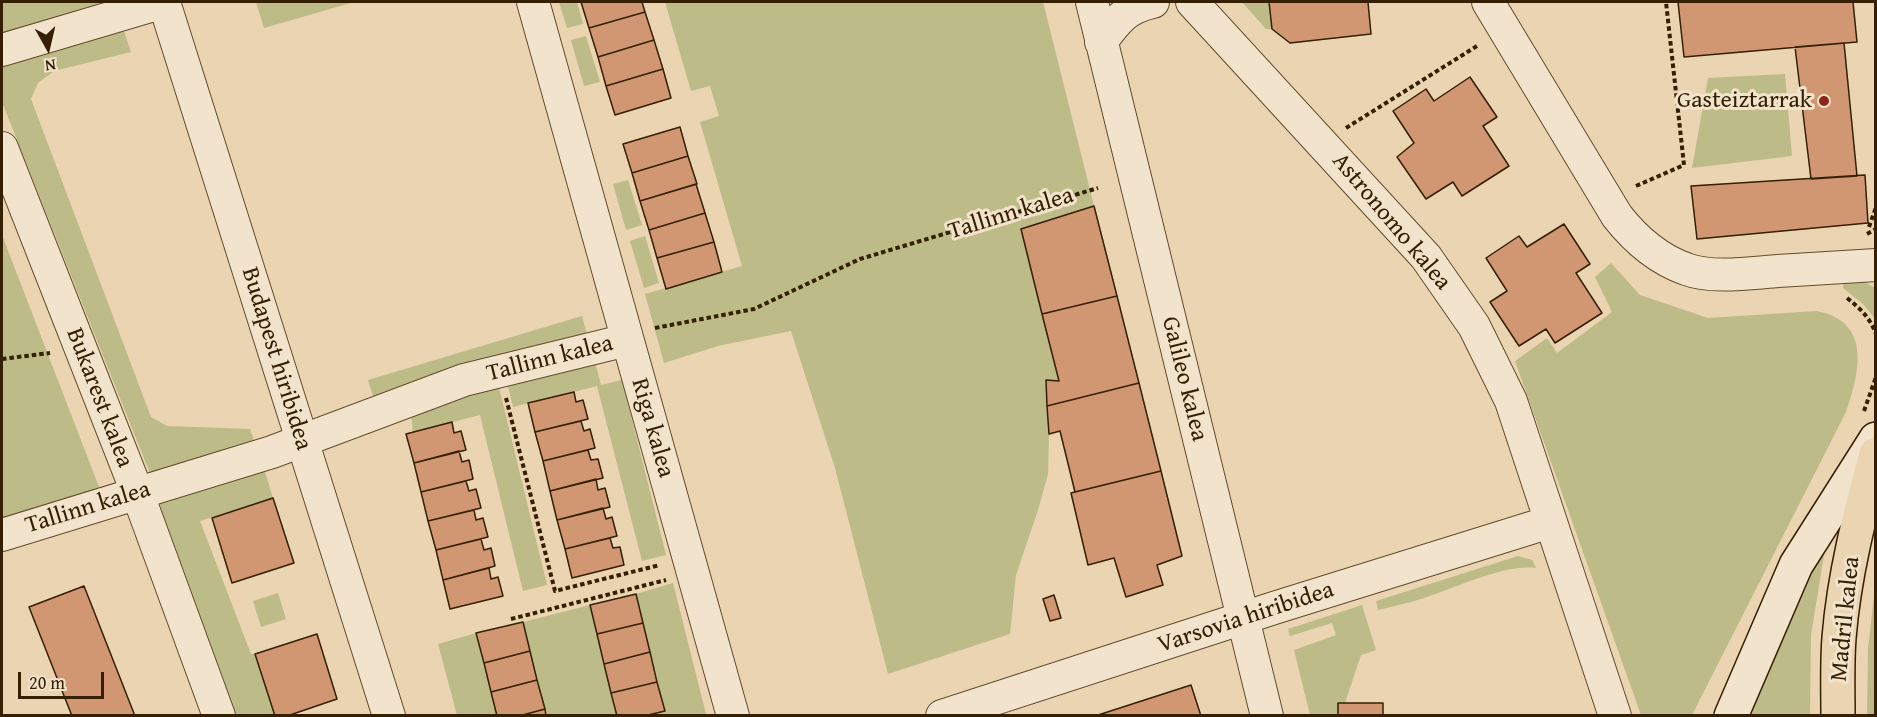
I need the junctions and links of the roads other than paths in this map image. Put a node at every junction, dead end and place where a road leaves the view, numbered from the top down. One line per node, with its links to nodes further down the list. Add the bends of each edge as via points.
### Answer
1 (164, 2): 8 (street); 13 (street, Budapest hiribidea)
2 (533, 2): 11 (street, Riga kalea)
3 (1092, 2): 7 (street, Galileo kalea)
4 (1153, 2): 7 (street, via 1136,6)
5 (1192, 2): 16 (street, Astronomo kalea, via 1426,256 1474,326 1511,401)
6 (1488, 2): 10 (street, via 1617,216 1649,249 1688,270 1716,274)
7 (1101, 42): 18 (street, Galileo kalea)
8 (2, 50)
9 (2, 148): 15 (street, Bukarest kalea)
10 (1875, 265)
11 (627, 340): 13 (street, Tallinn kalea, via 464,380); 21 (street, Riga kalea)
12 (1875, 439): 25 (main road, via 1796,565)
13 (302, 441): 15 (street, Tallinn kalea); 20 (street, Budapest hiribidea)
14 (1875, 454): 26 (main road, Madril kalea, via 1845,592 1839,638)
15 (137, 492): 17 (street, Tallinn kalea); 19 (street, Bukarest kalea)
16 (1550, 522): 18 (street, Varsovia hiribidea); 24 (street, Astronomo kalea)
17 (2, 535)
18 (1243, 619): 22 (street, Varsovia hiribidea); 23 (street, Galileo kalea)
19 (219, 716)
20 (389, 716)
21 (733, 716)
22 (942, 716)
23 (1267, 716)
24 (1615, 716)
25 (1731, 716)
26 (1838, 716)

